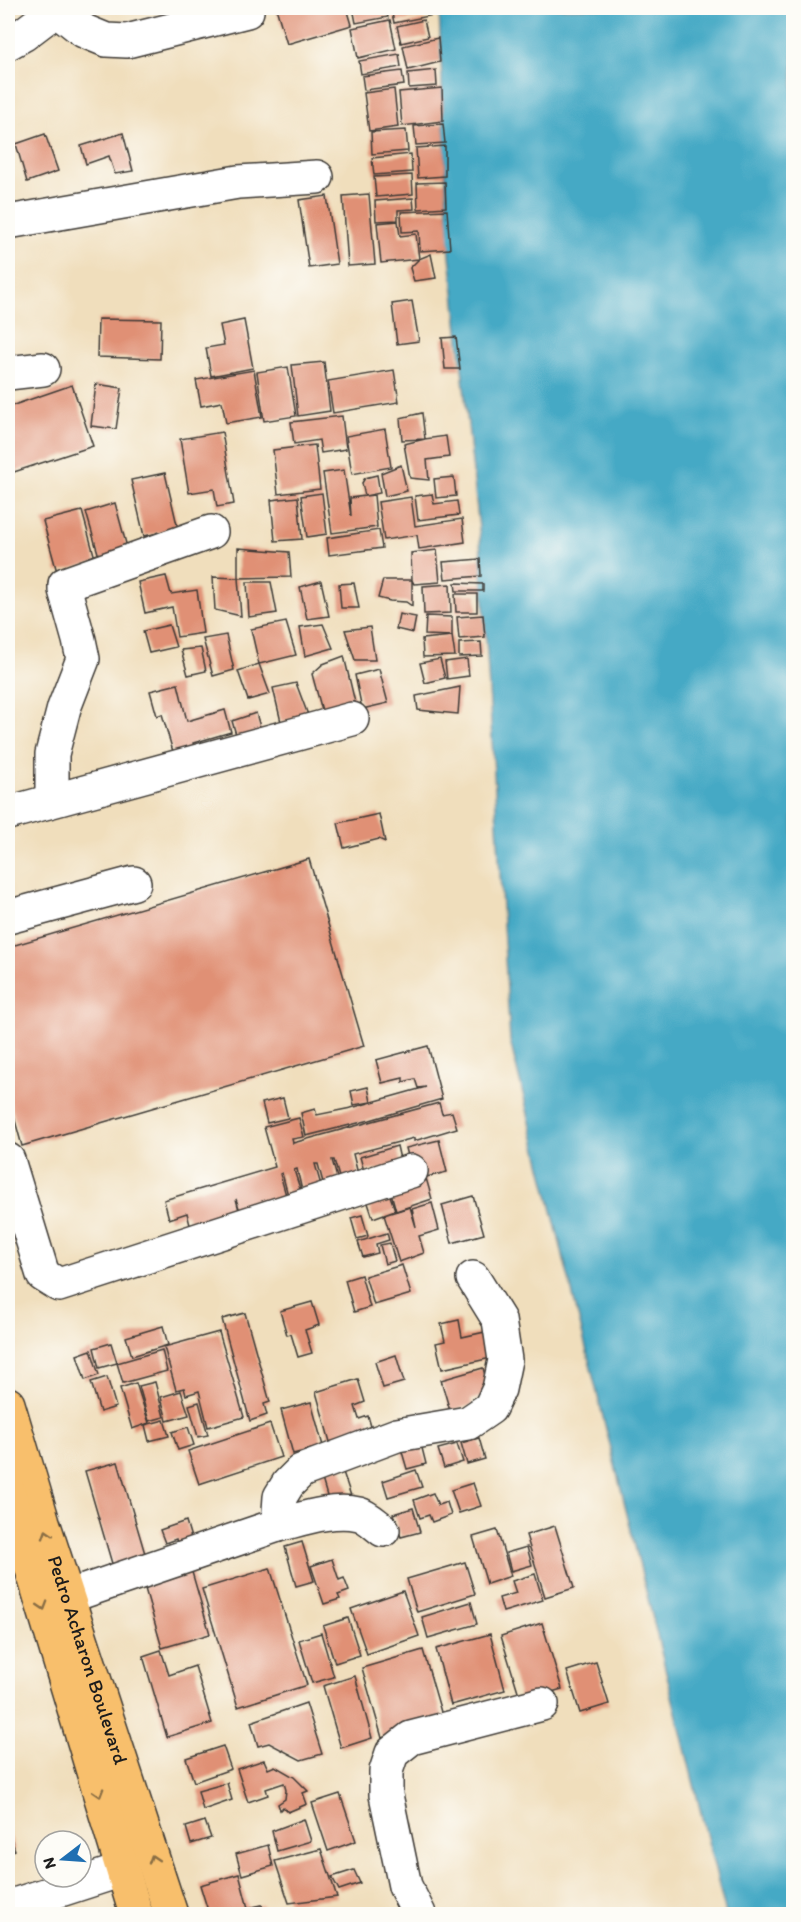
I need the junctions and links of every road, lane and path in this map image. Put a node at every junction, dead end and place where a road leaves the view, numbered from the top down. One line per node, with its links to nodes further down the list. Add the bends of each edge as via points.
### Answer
1 (56, 8): 2 (street, via 84,31 106,40 127,41); 3 (street)
2 (247, 10)
3 (8, 43)
4 (316, 177): 5 (street, via 238,182)
5 (8, 222)
6 (43, 369): 7 (street)
7 (8, 374)
8 (211, 532): 10 (street, via 65,584 83,659 52,754)
9 (352, 719): 10 (street)
10 (52, 800): 11 (street)
11 (8, 813)
12 (134, 883): 13 (street)
13 (8, 917)
14 (8, 1160): 15 (street, via 43,1275 58,1286)
15 (411, 1171)
16 (473, 1278): 19 (street, via 499,1320 506,1360 490,1408 468,1423 396,1435 301,1472 280,1497)
17 (8, 1404): 21 (main road, Pedro Acharon Boulevard, one-way to 17)
18 (8, 1490): 23 (main road, Pedro Acharon Boulevard, one-way to 23)
19 (278, 1525): 20 (street, via 336,1513 360,1514); 21 (street)
20 (383, 1530)
21 (67, 1597): 26 (main road, Pedro Acharon Boulevard, one-way to 21)
22 (542, 1704): 27 (street, via 411,1738 392,1753 386,1772 386,1795 405,1886)
23 (122, 1870): 24 (street); 25 (main road, Pedro Acharon Boulevard)
24 (8, 1907)
25 (136, 1914)
26 (171, 1914)
27 (419, 1914)

